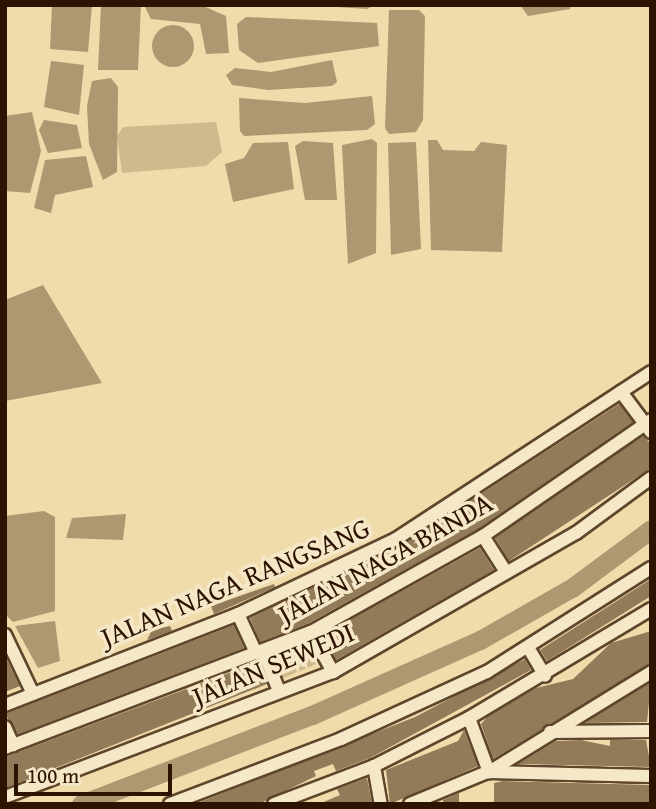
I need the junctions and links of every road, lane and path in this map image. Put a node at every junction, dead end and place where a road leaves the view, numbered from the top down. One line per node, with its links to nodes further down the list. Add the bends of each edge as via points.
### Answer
1 (651, 372): 2 (street, JALAN NAGA RANGSANG)
2 (621, 392): 3 (street); 9 (street, JALAN NAGA RANGSANG, via 396,539)
3 (649, 425): 5 (street, JALAN NAGA BANDA)
4 (651, 478): 7 (street, JALAN SEWEDI)
5 (483, 536): 7 (street); 10 (street, JALAN NAGA BANDA)
6 (651, 568): 12 (street)
7 (506, 572): 14 (street, JALAN SEWEDI)
8 (651, 609): 15 (street)
9 (239, 614): 13 (street); 18 (street, JALAN NAGA RANGSANG)
10 (311, 632): 13 (street, JALAN NAGA BANDA); 14 (street)
11 (5, 635): 18 (street)
12 (529, 649): 15 (street); 29 (street, via 341,739)
13 (260, 652): 17 (street); 24 (street, JALAN NAGA BANDA)
14 (333, 672): 17 (street, JALAN SEWEDI)
15 (545, 676): 20 (street)
16 (648, 677): 23 (street)
17 (279, 691): 28 (street, JALAN SEWEDI)
18 (33, 694): 19 (street, JALAN NAGA RANGSANG)
19 (5, 705)
20 (469, 719): 25 (street); 26 (street)
21 (5, 727): 24 (street)
22 (651, 731): 23 (street)
23 (548, 732): 26 (street)
24 (9, 747)
25 (374, 766): 30 (street); 31 (street)
26 (489, 772): 27 (street); 32 (street)
27 (651, 776)
28 (5, 797)
29 (170, 804)
30 (274, 804)
31 (381, 804)
32 (410, 804)

